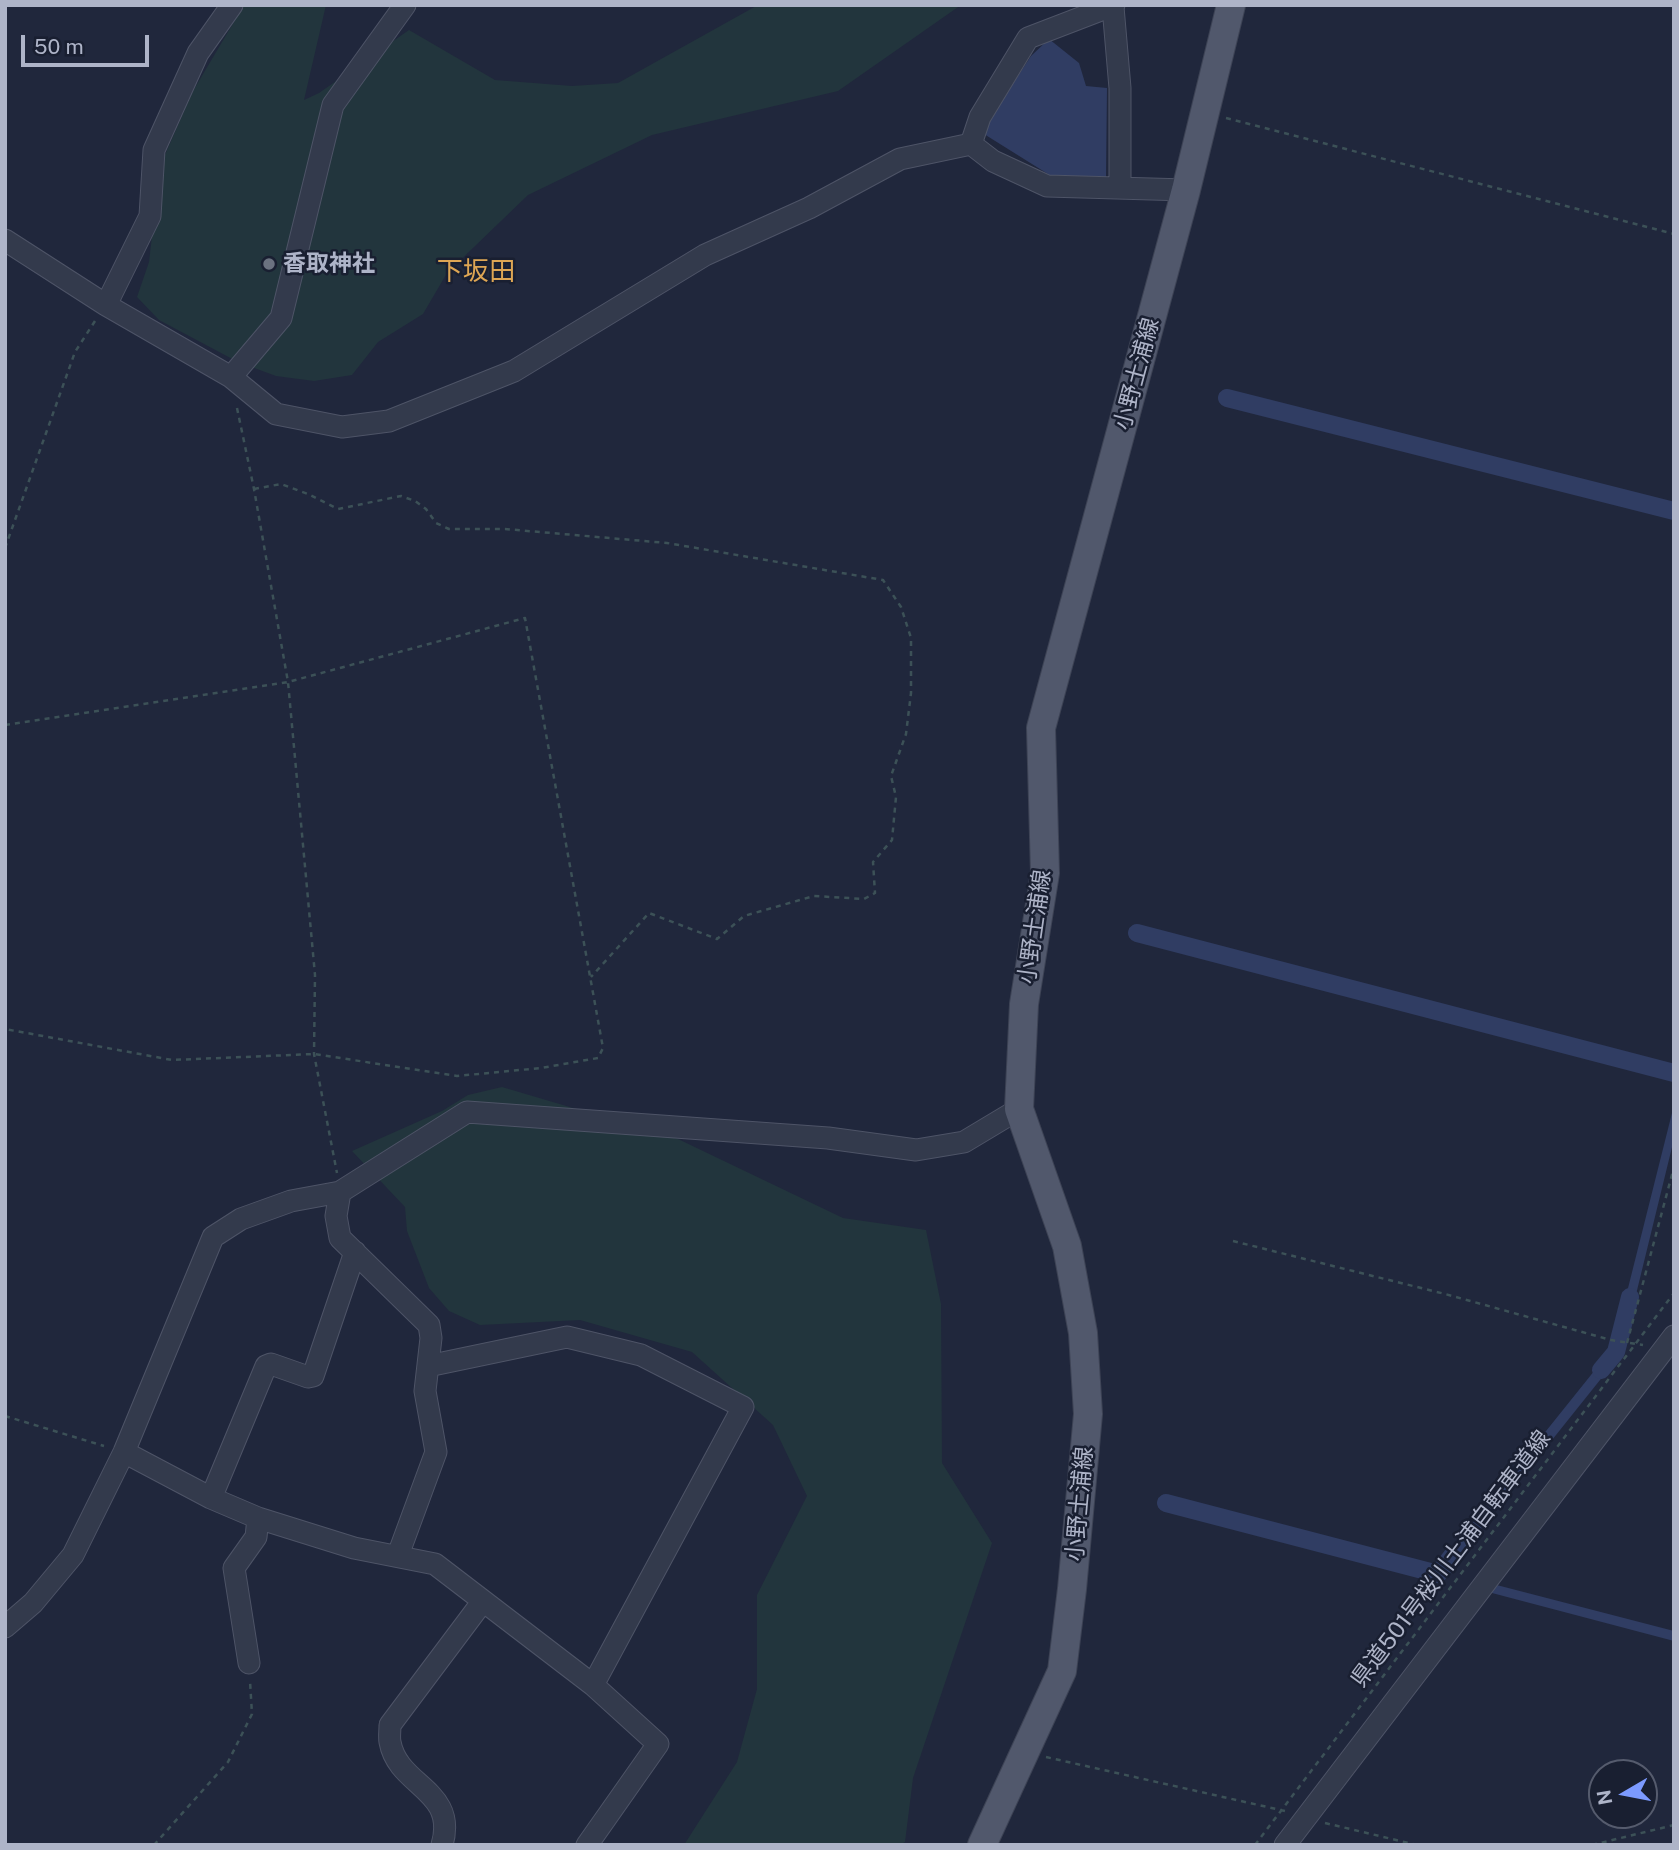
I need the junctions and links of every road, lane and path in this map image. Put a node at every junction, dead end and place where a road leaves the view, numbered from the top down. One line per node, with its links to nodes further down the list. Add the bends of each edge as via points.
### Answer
1 (232, 5): 11 (street, via 198,53 154,150 150,216)
2 (405, 5): 12 (street, via 333,105 281,318)
3 (1231, 5): 5 (main road, 小野土浦線)
4 (1113, 6): 6 (street, via 1028,38 979,117); 7 (street, via 1120,88)
5 (1204, 112): 8 (main road, 小野土浦線); 9 (path)
6 (971, 144): 7 (street, via 993,162 1046,186); 12 (street, via 900,159 809,208 705,255 514,371 389,421 342,427 276,414)
7 (1120, 188): 8 (street)
8 (1186, 190): 20 (main road, 小野土浦線, via 1041,728 1045,873 1024,1004)
9 (1674, 234)
10 (5, 240): 11 (street)
11 (106, 305): 12 (street); 14 (path, via 75,352)
12 (232, 377): 13 (path)
13 (254, 489): 15 (path); 17 (path, via 281,484 338,509 401,496 415,501 449,530 505,529 667,543 883,580 901,607 911,638 911,693 906,734 891,776 896,797 892,840 873,862 875,893 864,899 814,896 744,916 718,939 649,913)
14 (5, 548)
15 (288, 682): 16 (path); 17 (path, via 525,618); 19 (path, via 315,975)
16 (5, 725)
17 (592, 976): 19 (path, via 603,1048 598,1058 457,1076)
18 (5, 1029): 19 (path, via 172,1060)
19 (314, 1054): 22 (path)
20 (1019, 1109): 22 (street, via 964,1142 915,1150 828,1138 467,1112); 39 (main road, 小野土浦線, via 1067,1246 1083,1333 1088,1414 1062,1671)
21 (1674, 1167): 27 (path)
22 (340, 1192): 24 (street, via 337,1227 340,1238); 31 (street, via 253,1214 213,1237)
23 (1233, 1241): 27 (path)
24 (355, 1252): 29 (street, via 429,1325); 32 (street, via 313,1376 266,1366)
25 (1674, 1293): 28 (path, 県道501号桜川土浦自転車道線)
26 (1674, 1336): 41 (street)
27 (1627, 1343): 28 (path)
28 (1634, 1344): 40 (path, 県道501号桜川土浦自転車道線)
29 (428, 1366): 34 (street, via 425,1391 436,1452); 38 (street, via 567,1336 641,1355 743,1407)
30 (5, 1416): 31 (path)
31 (124, 1452): 32 (street); 36 (street, via 73,1555 33,1603)
32 (211, 1498): 33 (street)
33 (258, 1518): 34 (street, via 354,1548); 37 (street, via 256,1537 234,1568)
34 (398, 1555): 35 (street, via 435,1564)
35 (483, 1601): 38 (street); 44 (street, via 390,1726 390,1743 399,1765 440,1805 446,1823)
36 (5, 1627)
37 (249, 1663): 43 (path, via 252,1714 228,1762)
38 (593, 1685): 45 (street, via 658,1744)
39 (1024, 1752): 40 (path); 46 (main road, 小野土浦線)
40 (1279, 1810): 41 (path); 47 (path, 県道501号桜川土浦自転車道線)
41 (1305, 1818): 48 (street); 49 (path)
42 (1674, 1825): 50 (path)
43 (154, 1845)
44 (442, 1845)
45 (587, 1845)
46 (982, 1845)
47 (1255, 1845)
48 (1285, 1845)
49 (1417, 1845)
50 (1592, 1845)

